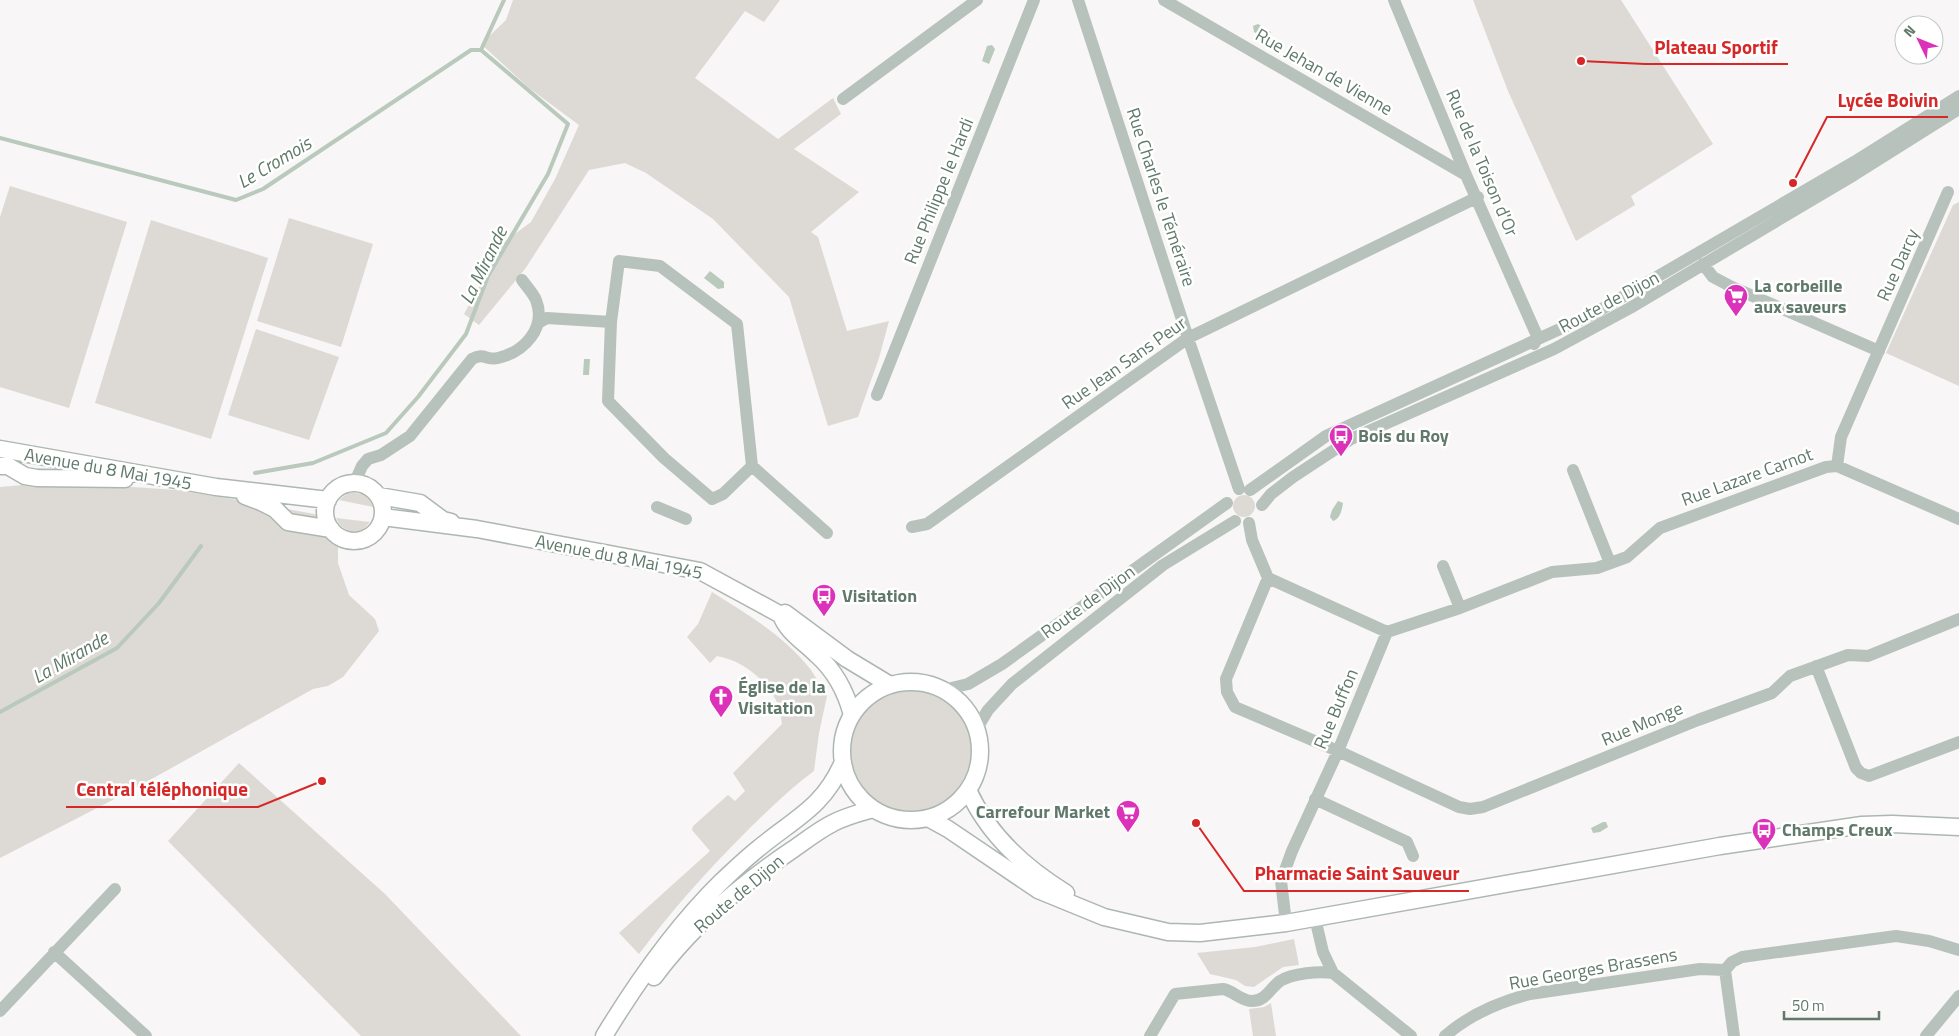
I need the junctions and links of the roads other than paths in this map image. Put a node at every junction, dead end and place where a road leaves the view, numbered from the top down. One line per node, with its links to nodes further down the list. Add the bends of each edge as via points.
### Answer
1 (978, 0): 7 (street)
2 (1034, 0): 20 (street, Rue Philippe le Hardi)
3 (1078, 0): 16 (street, Rue Charles le Téméraire)
4 (1164, 0): 9 (street, Rue Jehan de Vienne)
5 (1394, 0): 9 (street, Rue de la Toison d'Or)
6 (1959, 96): 17 (street, Route de Dijon, via 1698,254 1595,312)
7 (844, 99)
8 (1959, 109): 12 (street, Route de Dijon)
9 (1466, 175): 11 (street, Rue de la Toison d'Or)
10 (1948, 192): 18 (street, Rue Darcy)
11 (1478, 197): 16 (street, Rue Jean Sans Peur); 17 (street, Rue de la Toison d'Or)
12 (1703, 264): 18 (street, via 1713,277 1732,287); 19 (street, Route de Dijon, via 1554,349)
13 (522, 280): 15 (street, via 536,300)
14 (611, 322): 15 (street, via 547,318); 23 (street, via 608,401 664,458 712,498 723,494); 23 (street, via 619,261 660,266 737,324)
15 (538, 323): 27 (street, via 535,333 525,345 512,353 497,358 479,355 472,359 410,436 381,455 368,459)
16 (1188, 338): 29 (street, Rue Charles le Téméraire); 41 (street, Rue Jean Sans Peur, via 927,524)
17 (1538, 338): 19 (street, via 1527,356); 29 (street, Route de Dijon, via 1326,436)
18 (1879, 351): 24 (street, Rue Darcy, via 1841,437)
19 (1510, 368): 33 (street, Route de Dijon, via 1351,439 1293,477)
20 (877, 395)
21 (0, 449): 26 (main road, Avenue du 8 Mai 1945)
22 (0, 466): 26 (main road, via 37,478)
23 (752, 466): 43 (street)
24 (1837, 466): 37 (street, Rue Lazare Carnot); 44 (street, Rue Lazare Carnot, via 1818,470 1660,528 1627,557)
25 (1572, 470): 44 (street)
26 (167, 480): 28 (main road, Avenue du 8 Mai 1945)
27 (355, 482): 30 (main road, via 365,484); 31 (main road, via 339,487)
28 (216, 487): 31 (main road); 42 (main road, via 261,502 288,522)
29 (1245, 490): 32 (street, Route de Dijon, via 1231,494); 33 (street, via 1258,495)
30 (379, 496): 35 (main road); 40 (main road, via 420,503 443,520)
31 (328, 500): 42 (main road, via 326,516)
32 (1227, 503): 38 (street, via 1228,513); 53 (street, Route de Dijon, via 1002,664 968,684)
33 (1262, 505): 39 (street, Route de Dijon, via 1259,516)
34 (657, 507): 36 (street)
35 (383, 517): 40 (main road, Avenue du 8 Mai 1945); 42 (main road, via 380,526 366,538 347,540)
36 (686, 519)
37 (1959, 519)
38 (1235, 521): 39 (street); 55 (street, Route de Dijon, via 1163,564 1012,684 988,710)
39 (1249, 523): 46 (street, via 1252,540)
40 (464, 527): 48 (main road, Avenue du 8 Mai 1945, via 700,571)
41 (912, 527)
42 (331, 529)
43 (827, 533)
44 (1610, 563): 47 (street, Rue Lazare Carnot, via 1597,568 1552,572)
45 (1443, 566): 47 (street)
46 (1268, 578): 50 (street); 57 (street, Rue Monge, via 1226,679 1227,692 1235,707)
47 (1460, 608): 50 (street, Rue Lazare Carnot)
48 (781, 615): 52 (main road, via 785,613 847,659); 54 (main road, Avenue du 8 Mai 1945, via 785,626 833,674)
49 (1959, 619): 51 (street, Rue Monge, via 1868,656 1848,655)
50 (1387, 632): 57 (street, Rue Buffon)
51 (1816, 666): 56 (street, via 1856,768 1861,773 1869,776); 57 (street, Rue Monge, via 1790,676 1772,694 1477,808 1459,807)
52 (890, 685): 53 (main road, via 917,682); 54 (main road, via 868,697)
53 (943, 690): 55 (main road, via 960,702)
54 (852, 715): 58 (main road, via 843,738)
55 (977, 728): 59 (main road, via 980,756)
56 (1959, 742)
57 (1338, 750): 60 (street, Rue Buffon)
58 (843, 762): 61 (main road, via 853,789); 76 (main road, via 818,802 758,848 672,936)
59 (968, 790): 62 (main road, via 951,808); 66 (main road, via 998,837 1027,866)
60 (1316, 799): 64 (street, via 1407,842); 68 (street, Rue Buffon, via 1281,881)
61 (873, 809): 62 (main road, via 899,819); 77 (main road, Route de Dijon, via 825,827 721,905 662,968)
62 (928, 818): 66 (main road, via 1038,890)
63 (1959, 827): 67 (main road, via 1862,825 1720,846)
64 (1413, 856)
65 (114, 890): 70 (street)
66 (1104, 917): 68 (main road, via 1168,932 1200,933)
67 (1315, 918): 68 (main road); 72 (street, via 1323,952)
68 (1286, 923)
69 (1959, 950): 71 (street, via 1896,936 1742,957)
70 (54, 952): 74 (street); 75 (street)
71 (1725, 970): 80 (street, Rue Georges Brassens, via 1700,969 1530,994 1485,1010); 81 (street)
72 (1334, 973): 78 (street, via 1318,971 1280,981 1254,1001 1224,989 1175,994); 79 (street)
73 (1959, 996): 82 (street)
74 (0, 1011)
75 (146, 1036)
76 (604, 1036)
77 (612, 1036)
78 (1150, 1036)
79 (1410, 1036)
80 (1446, 1036)
81 (1734, 1036)
82 (1926, 1036)

